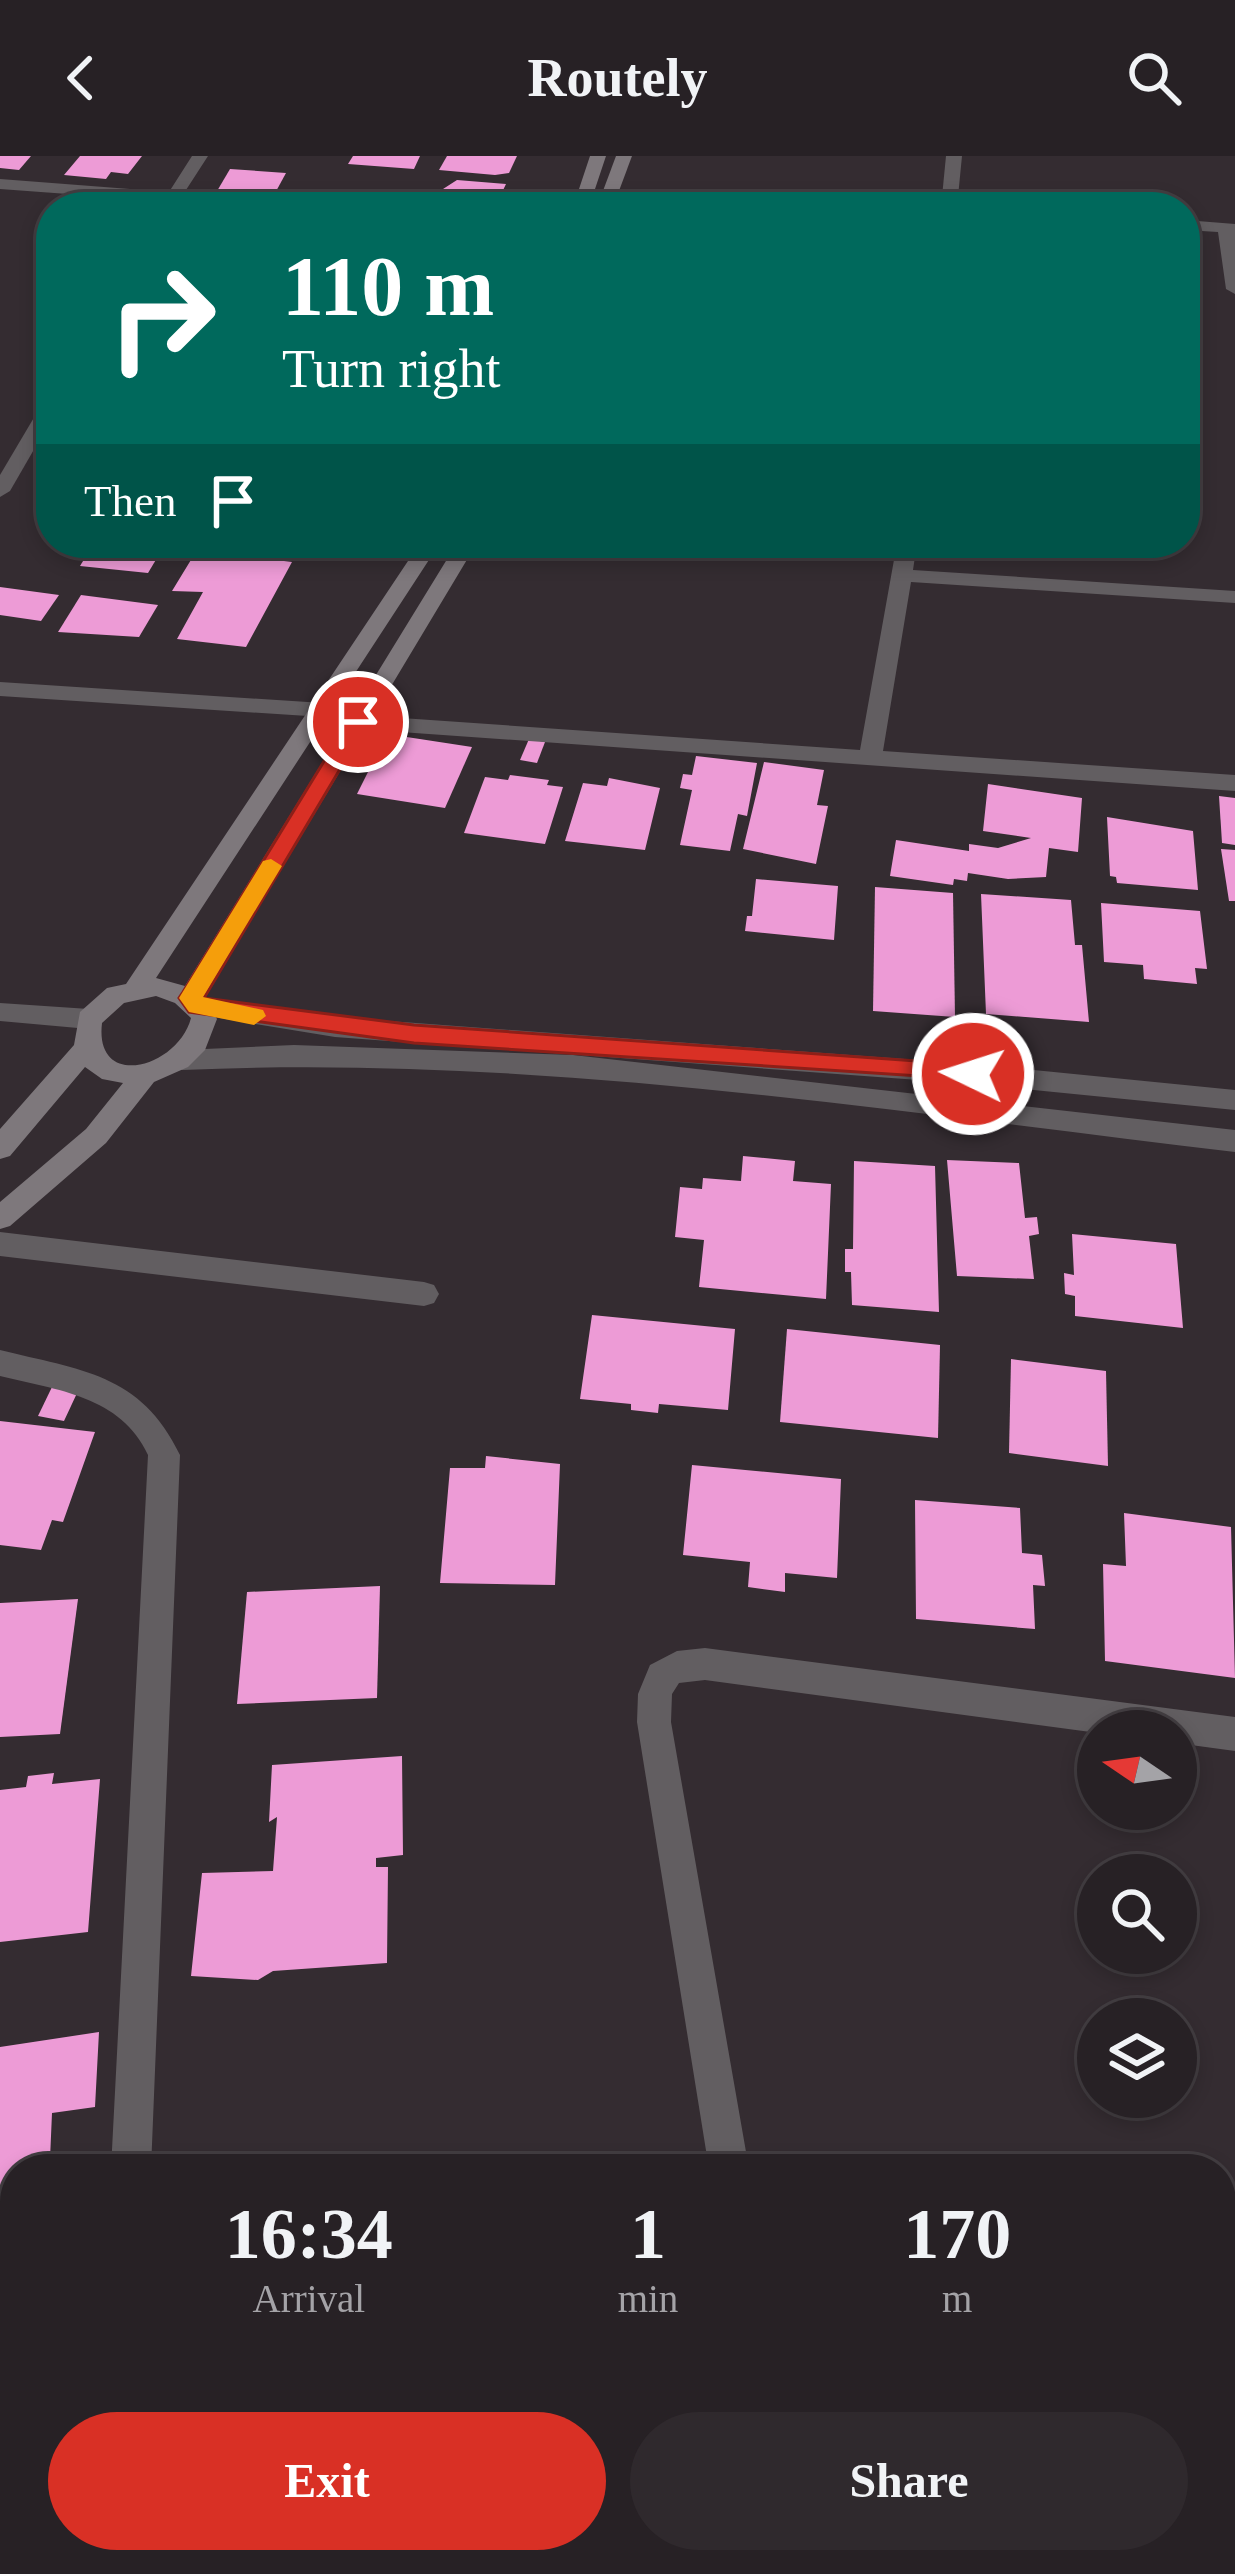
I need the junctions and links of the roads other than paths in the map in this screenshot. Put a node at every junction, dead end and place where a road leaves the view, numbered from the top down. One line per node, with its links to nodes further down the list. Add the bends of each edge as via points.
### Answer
1 (200, 156): 7 (street)
2 (598, 156): 8 (street)
3 (624, 156): 9 (street)
4 (953, 156): 10 (street)
5 (0, 184): 6 (street)
6 (76, 192)
7 (177, 192)
8 (586, 192)
9 (611, 192)
10 (953, 192)
11 (1200, 226): 12 (street)
12 (1230, 229): 13 (street)
13 (1235, 289)
14 (36, 430): 15 (street)
15 (0, 491)
16 (420, 558): 22 (street)
17 (458, 558): 23 (street)
18 (905, 558): 19 (street)
19 (902, 575): 20 (street); 24 (street)
20 (1235, 597)
21 (0, 689): 22 (street)
22 (323, 710): 26 (street)
23 (358, 722): 24 (street); 27 (street)
24 (870, 759): 25 (street)
25 (1235, 783)
26 (136, 988): 27 (street, via 176,990); 29 (street)
27 (194, 1002): 31 (street, via 202,1033); 33 (street, via 335,1027)
28 (0, 1012): 29 (street)
29 (88, 1019): 30 (street)
30 (85, 1048): 32 (street, via 106,1070); 35 (street)
31 (182, 1060): 32 (street); 34 (street, via 334,1055 573,1065)
32 (145, 1075): 36 (street, via 96,1136)
33 (1235, 1100)
34 (1235, 1142)
35 (0, 1148)
36 (0, 1218)
37 (0, 1244): 38 (street)
38 (424, 1294)
39 (0, 1363): 41 (street, via 118,1395 154,1426 164,1455)
40 (1235, 1734): 42 (street, via 705,1664 662,1672 654,1722)
41 (132, 2154)
42 (726, 2154)

